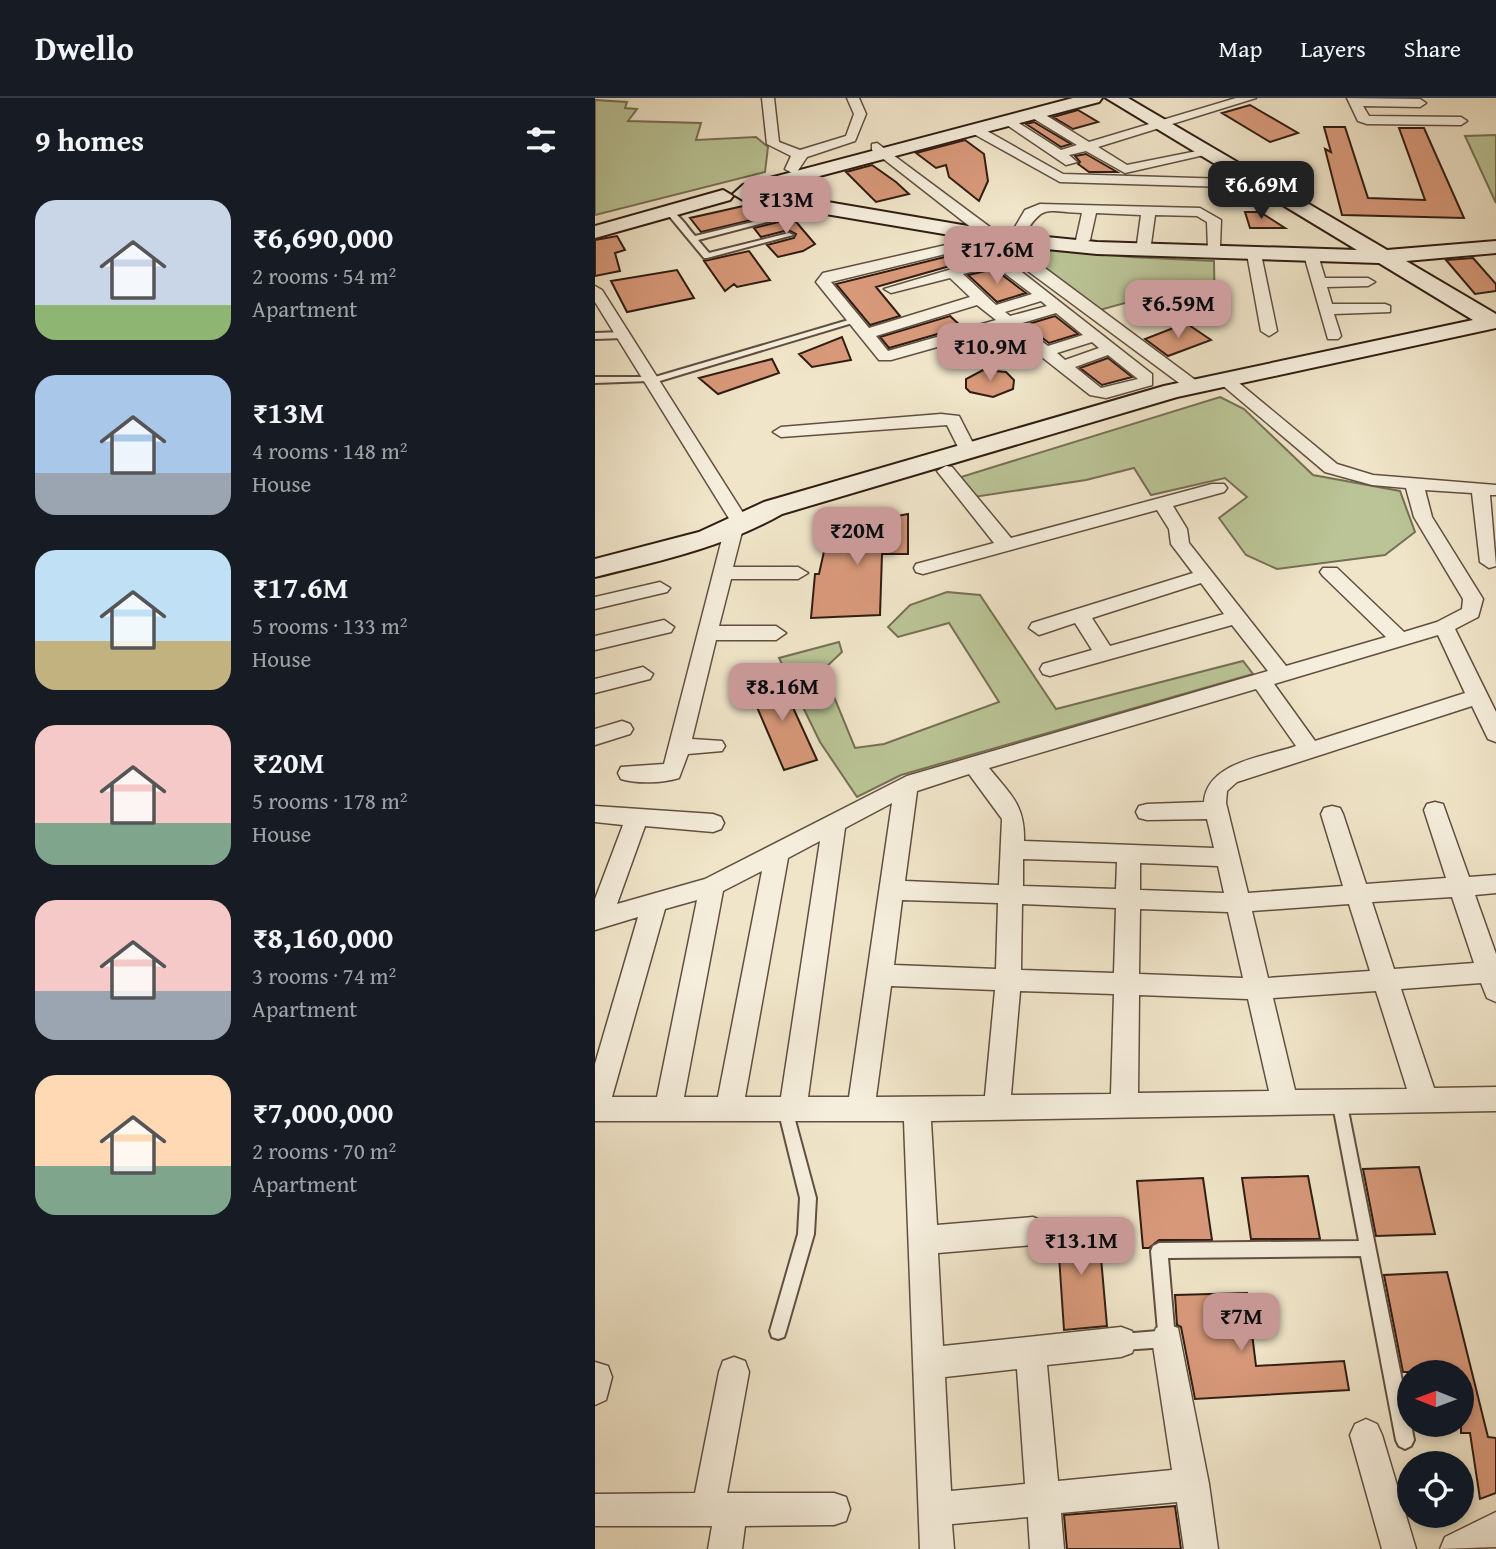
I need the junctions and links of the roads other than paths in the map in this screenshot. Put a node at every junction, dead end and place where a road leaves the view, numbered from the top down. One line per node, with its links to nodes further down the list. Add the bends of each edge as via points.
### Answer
1 (768, 98): 21 (street, via 773,144)
2 (853, 98): 21 (street, via 860,114 851,138)
3 (1060, 98): 18 (street)
4 (1093, 98): 11 (street)
5 (1115, 98): 14 (street)
6 (1186, 98): 10 (street)
7 (1250, 98): 10 (street)
8 (1354, 100): 9 (street); 13 (street, via 1367,120)
9 (1420, 103)
10 (1205, 110): 14 (street)
11 (1035, 114): 12 (street); 17 (street)
12 (1007, 121): 15 (street); 20 (street)
13 (1461, 121)
14 (1159, 124): 16 (street); 19 (street)
15 (977, 130): 18 (street); 23 (street, via 1051,175)
16 (1117, 138): 17 (street); 22 (street)
17 (1087, 146): 20 (street); 22 (street, via 1125,169)
18 (882, 150): 21 (street); 25 (street); 31 (street)
19 (1207, 153): 22 (street); 24 (street)
20 (1060, 154): 23 (street)
21 (796, 162): 25 (street)
22 (1159, 163)
23 (1093, 180): 26 (street)
24 (1261, 184): 26 (street); 41 (street)
25 (736, 191): 28 (street); 30 (street); 31 (street)
26 (1141, 198): 27 (street); 38 (street); 39 (street, via 1212,216)
27 (1090, 208): 33 (street, via 1040,208 1030,213); 36 (street)
28 (666, 211): 32 (street); 35 (lane)
29 (778, 218): 35 (lane)
30 (595, 222)
31 (981, 229): 33 (street); 42 (street, via 1097,248); 44 (street)
32 (595, 232)
33 (1019, 232): 36 (street)
34 (789, 235): 35 (lane, via 707,256)
35 (693, 239)
36 (1083, 240): 38 (street)
37 (1496, 240): 41 (street)
38 (1144, 243): 39 (street)
39 (1213, 246): 41 (street)
40 (1496, 247): 41 (street)
41 (1375, 252): 43 (street); 58 (street)
42 (1254, 254): 43 (street); 60 (street)
43 (1311, 255): 48 (street)
44 (1014, 262): 45 (street, via 970,242); 46 (street); 50 (street); 72 (street)
45 (872, 266): 46 (street, via 895,293); 59 (street, via 823,279)
46 (959, 278): 51 (street)
47 (1368, 282): 48 (street)
48 (1318, 283): 54 (street)
49 (595, 290): 62 (street)
50 (1041, 296): 53 (street); 56 (street)
51 (980, 299): 52 (street); 56 (street)
52 (955, 307): 59 (street); 61 (street)
53 (1057, 308): 57 (street); 64 (street)
54 (1325, 309): 55 (street); 65 (street)
55 (1385, 309)
56 (995, 310): 57 (street)
57 (1011, 323): 61 (street); 67 (street)
58 (1495, 323): 71 (street)
59 (860, 328): 61 (street, via 888,358); 69 (lane)
60 (1269, 331)
61 (980, 332)
62 (623, 335): 63 (lane); 69 (street)
63 (595, 336)
64 (1094, 336): 66 (street); 67 (street)
65 (1333, 336)
66 (1110, 349): 68 (street); 68 (street, via 1146,377 1146,382 1101,393)
67 (1046, 352): 68 (street)
68 (1063, 366)
69 (652, 379): 70 (lane); 80 (street)
70 (595, 380)
71 (1227, 382): 72 (street); 76 (street, via 1331,468 1372,480)
72 (1196, 388): 74 (street, via 1172,391); 75 (street, via 1181,400)
73 (781, 432): 74 (street, via 953,420)
74 (968, 451): 80 (street, via 773,509)
75 (946, 471): 80 (street); 81 (street)
76 (1415, 484): 78 (street); 94 (street, via 1423,517 1473,599 1471,612)
77 (1218, 488): 79 (street)
78 (1488, 489): 82 (street)
79 (1162, 503): 81 (street); 88 (street, via 1178,529 1180,544)
80 (738, 529): 83 (street, via 708,542); 86 (street)
81 (1006, 545): 84 (street)
82 (1489, 562)
83 (595, 568)
84 (923, 568)
85 (1330, 572): 98 (street)
86 (722, 573): 87 (street); 96 (street)
87 (798, 573)
88 (1204, 576): 91 (street); 92 (street)
89 (660, 588): 90 (street)
90 (595, 603)
91 (1080, 615): 95 (street); 100 (street)
92 (1236, 617): 100 (street); 103 (street)
93 (664, 627): 99 (street)
94 (1444, 627): 98 (street); 106 (street)
95 (1039, 628)
96 (706, 633): 97 (street); 111 (street)
97 (776, 633)
98 (1401, 640): 103 (street)
99 (595, 643)
100 (1105, 654): 101 (street)
101 (1050, 669)
102 (643, 674): 105 (street)
103 (1282, 675): 104 (street)
104 (1261, 681): 112 (street); 113 (street)
105 (595, 686)
106 (1478, 696): 108 (street); 112 (street)
107 (622, 729): 109 (street)
108 (1496, 734)
109 (595, 737)
110 (714, 746): 111 (street)
111 (679, 747): 114 (street, via 671,772)
112 (1310, 750): 116 (street, via 1220,781)
113 (974, 765): 115 (street); 124 (street, via 1009,808)
114 (629, 773)
115 (906, 787): 123 (street); 131 (street)
116 (1217, 810): 118 (street); 127 (street)
117 (1435, 810): 130 (street)
118 (1147, 812)
119 (595, 814): 121 (street)
120 (1332, 814): 132 (street)
121 (637, 817): 122 (street); 137 (street)
122 (713, 823)
123 (834, 824): 125 (street); 153 (street)
124 (1012, 850): 126 (street); 133 (street)
125 (778, 853): 129 (street); 152 (street)
126 (1129, 853): 127 (street); 134 (street)
127 (1228, 857): 135 (street)
128 (1496, 884): 130 (street)
129 (712, 886): 136 (street); 151 (street)
130 (1461, 887): 132 (street); 140 (street)
131 (891, 890): 133 (street); 138 (street)
132 (1358, 892): 135 (street); 139 (street)
133 (1011, 894): 134 (street); 141 (street)
134 (1128, 898): 135 (street); 142 (street)
135 (1238, 902): 143 (street)
136 (655, 905): 137 (street); 150 (street)
137 (598, 919)
138 (880, 975): 141 (street); 154 (street)
139 (1385, 979): 140 (street); 143 (street); 146 (street)
140 (1494, 979)
141 (1008, 980): 142 (street); 149 (street)
142 (1128, 984): 143 (street); 148 (street)
143 (1258, 989): 147 (street)
144 (1496, 1099): 146 (street)
145 (1339, 1100): 146 (street); 147 (street); 158 (lane)
146 (1424, 1100)
147 (1285, 1103): 148 (street)
148 (1124, 1106): 149 (street)
149 (997, 1108): 155 (street)
150 (595, 1109): 151 (street)
151 (668, 1109): 152 (street)
152 (729, 1109): 153 (street)
153 (789, 1109): 154 (street); 159 (lane, via 808,1198 806,1234)
154 (861, 1109): 155 (street)
155 (917, 1109): 157 (street)
156 (1034, 1231): 157 (street)
157 (924, 1240): 163 (street)
158 (1366, 1248): 160 (lane, via 1159,1251); 166 (lane)
159 (778, 1331)
160 (1167, 1339): 161 (lane); 167 (street)
161 (1121, 1342): 162 (street)
162 (1031, 1352): 163 (street); 168 (street)
163 (930, 1363): 171 (street)
164 (734, 1372): 170 (street)
165 (1366, 1435): 178 (street)
166 (1405, 1440)
167 (1193, 1484): 168 (street); 177 (street)
168 (1044, 1498): 171 (street); 176 (street)
169 (834, 1508): 170 (street)
170 (719, 1509): 172 (street); 174 (street)
171 (937, 1509): 175 (street)
172 (596, 1516)
173 (1496, 1529): 179 (street)
174 (725, 1549)
175 (937, 1549)
176 (1047, 1549)
177 (1201, 1549)
178 (1399, 1549)
179 (1457, 1549)

